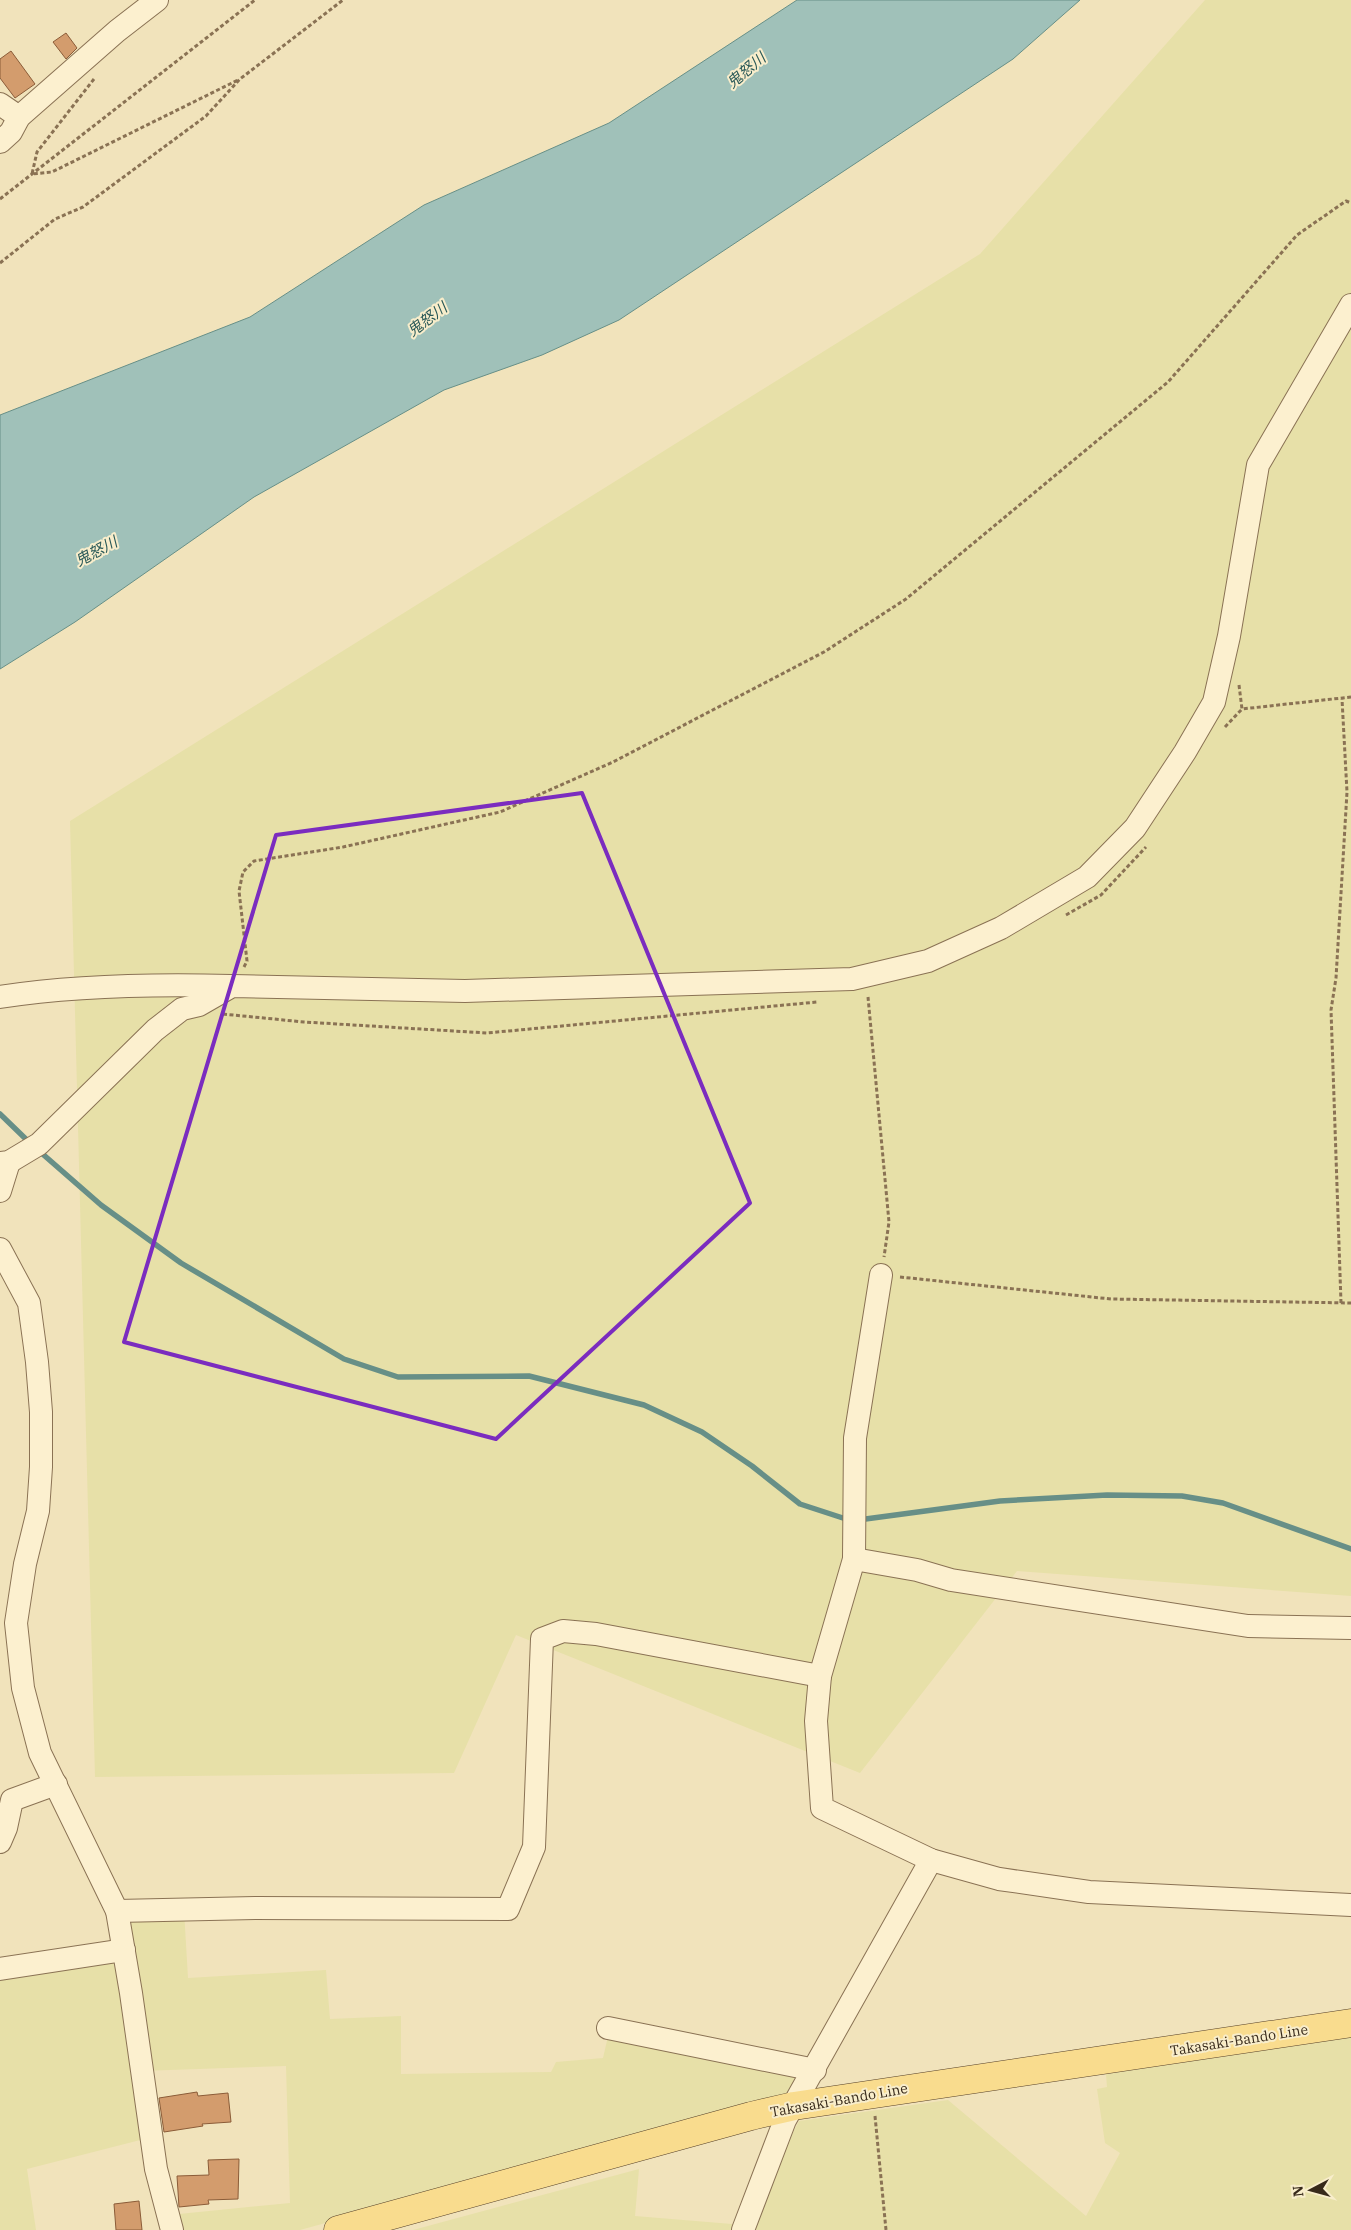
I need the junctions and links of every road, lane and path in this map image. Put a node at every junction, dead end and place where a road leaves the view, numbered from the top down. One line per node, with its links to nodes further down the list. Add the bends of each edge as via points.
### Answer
1 (157, 0): 7 (street)
2 (255, 0): 9 (path)
3 (343, 0): 5 (path)
4 (95, 78): 9 (path, via 37,152)
5 (240, 79): 9 (path, via 52,172); 12 (path, via 206,116 83,207 55,219)
6 (0, 104): 7 (street)
7 (19, 117): 8 (street, via 11,132)
8 (0, 142)
9 (32, 174): 10 (path)
10 (0, 199)
11 (1351, 202): 17 (path, via 1346,201 1296,235 1168,382 906,598 824,652 613,762 500,812 343,847 254,861 243,872 239,891 247,961)
12 (0, 263)
13 (1351, 304): 17 (street, via 1258,465 1229,636 1214,702 1135,828 1086,877 1001,928 928,961 852,979 465,991)
14 (1239, 681): 16 (path, via 1242,708)
15 (1351, 697): 16 (path)
16 (1342, 699): 24 (path, via 1347,800 1332,1010)
17 (237, 980): 18 (street); 20 (street, via 199,1005 182,1009 155,1030 38,1144)
18 (0, 997)
19 (868, 997): 23 (path, via 889,1222)
20 (4, 1163): 21 (street)
21 (0, 1191)
22 (0, 1249): 27 (street, via 29,1304 40,1412 38,1511)
23 (881, 1275): 24 (path, via 1111,1300); 26 (street, via 855,1438)
24 (1341, 1303): 25 (path)
25 (1351, 1303)
26 (854, 1559): 28 (street, via 917,1570 951,1580 1248,1626); 29 (street)
27 (8, 1623): 30 (street, via 40,1753)
28 (1351, 1628)
29 (820, 1676): 32 (street, via 816,1721 822,1808); 34 (street, via 596,1634 563,1631 542,1639 534,1847 508,1909)
30 (56, 1784): 31 (street, via 12,1800); 34 (street)
31 (0, 1842)
32 (931, 1860): 33 (street, via 999,1879 1089,1892); 39 (street)
33 (1351, 1905)
34 (117, 1911): 35 (street)
35 (124, 1950): 36 (street); 42 (street, via 156,2169)
36 (0, 1969)
37 (1351, 2022): 40 (main road, Takasaki-Bando Line)
38 (608, 2028): 39 (street)
39 (815, 2070): 41 (street)
40 (873, 2094): 41 (main road, Takasaki-Bando Line); 45 (path)
41 (794, 2106): 43 (main road, Takasaki-Bando Line); 44 (street)
42 (172, 2230)
43 (338, 2230)
44 (743, 2230)
45 (886, 2230)

